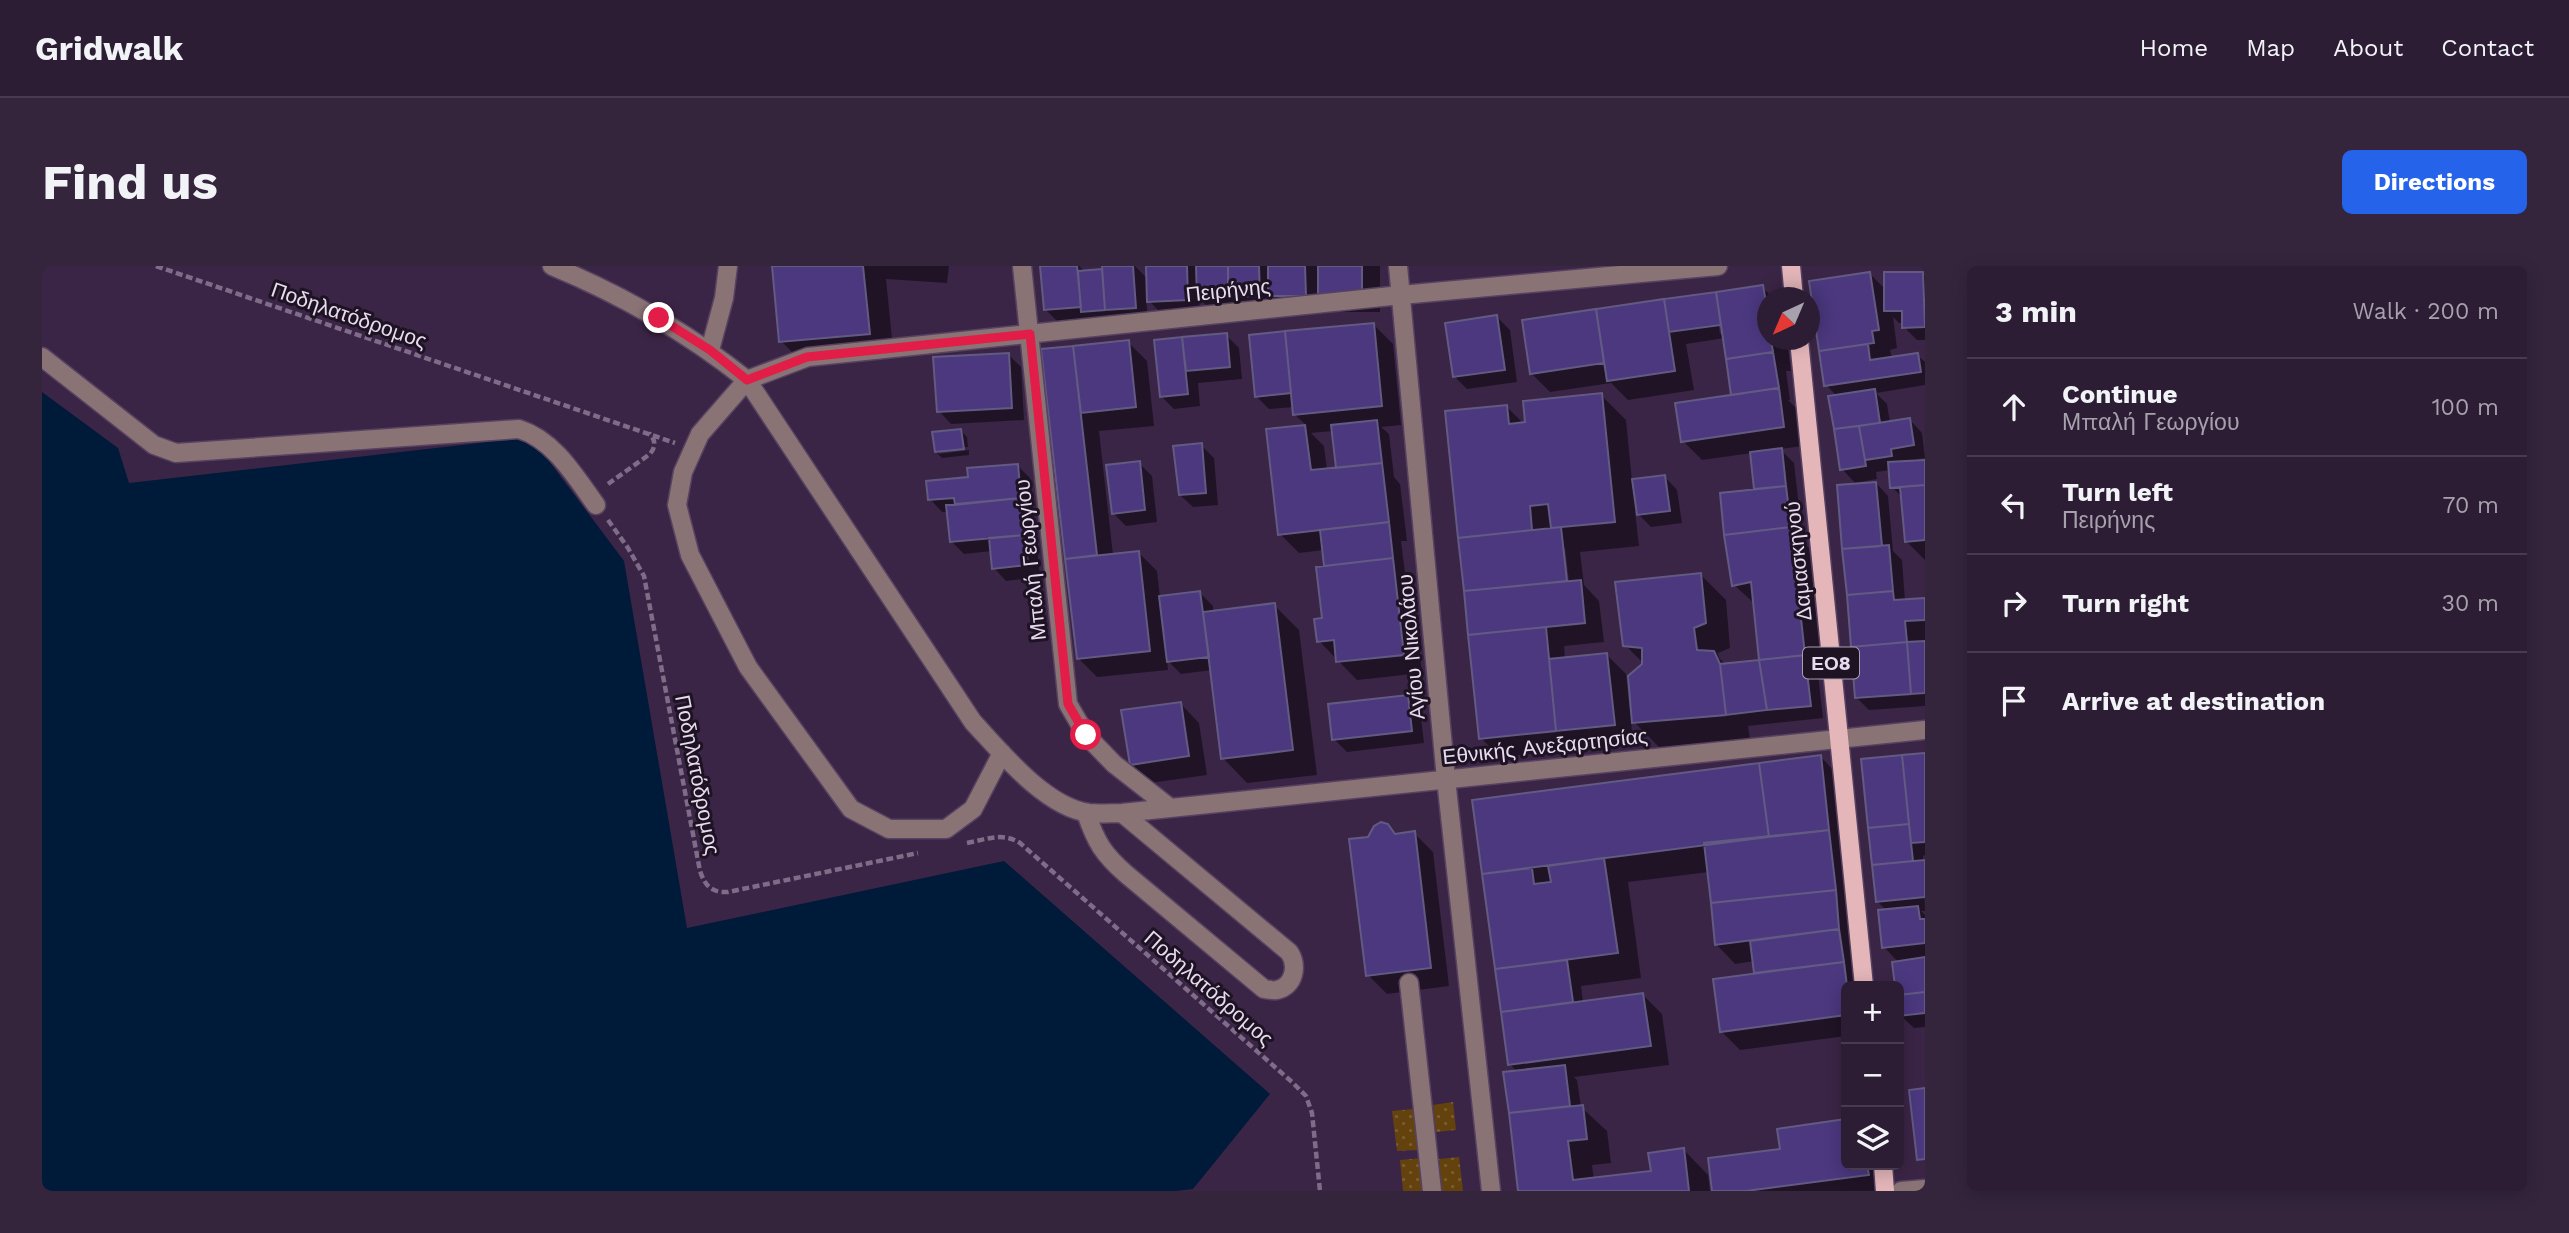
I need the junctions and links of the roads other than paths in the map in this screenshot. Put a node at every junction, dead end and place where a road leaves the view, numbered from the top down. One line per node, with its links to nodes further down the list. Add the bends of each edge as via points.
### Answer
1 (552, 266): 10 (street, via 659,318)
2 (728, 266): 10 (street)
3 (1022, 266): 9 (street, Μπαλή Γεωργίου)
4 (1398, 266): 8 (street, Αγίου Νικολάου)
5 (1718, 266): 8 (street, Πειρήνης)
6 (1791, 266): 7 (main road)
7 (1793, 287)
8 (1401, 295): 9 (street, Πειρήνης); 18 (street, Αγίου Νικολάου)
9 (1030, 334): 13 (street, Πειρήνης, via 807,357); 19 (street, Μπαλή Γεωργίου, via 1068,704 1086,735 1114,764)
10 (710, 350): 13 (street)
11 (1800, 350): 16 (main road, Δαμασκηνού / ΕΟ8)
12 (42, 357): 14 (street, via 154,445 176,453 519,429 534,434 553,451)
13 (747, 380): 17 (street, via 973,722); 17 (street, via 700,434 683,472 677,505 690,555 748,667 851,808 889,829 946,829 973,809)
14 (596, 505)
15 (1925, 730): 16 (street, Εθνικής Ανεξαρτησίας)
16 (1839, 738): 18 (street, Εθνικής Ανεξαρτησίας); 22 (main road, Δαμασκηνού / ΕΟ8)
17 (1002, 752): 20 (street, via 1054,799)
18 (1446, 779): 19 (street, Εθνικής Ανεξαρτησίας); 27 (street, Αγίου Νικολάου)
19 (1169, 807): 21 (street, Εθνικής Ανεξαρτησίας)
20 (1086, 813): 21 (street, Εθνικής Ανεξαρτησίας); 21 (street, via 1107,857 1126,874 1264,989 1276,991 1287,984 1295,971 1289,952)
21 (1122, 813)
22 (1863, 981)
23 (1409, 983): 26 (street)
24 (1883, 1170): 28 (main road)
25 (1925, 1189): 29 (street)
26 (1432, 1191)
27 (1491, 1191)
28 (1885, 1191)
29 (1900, 1191)

